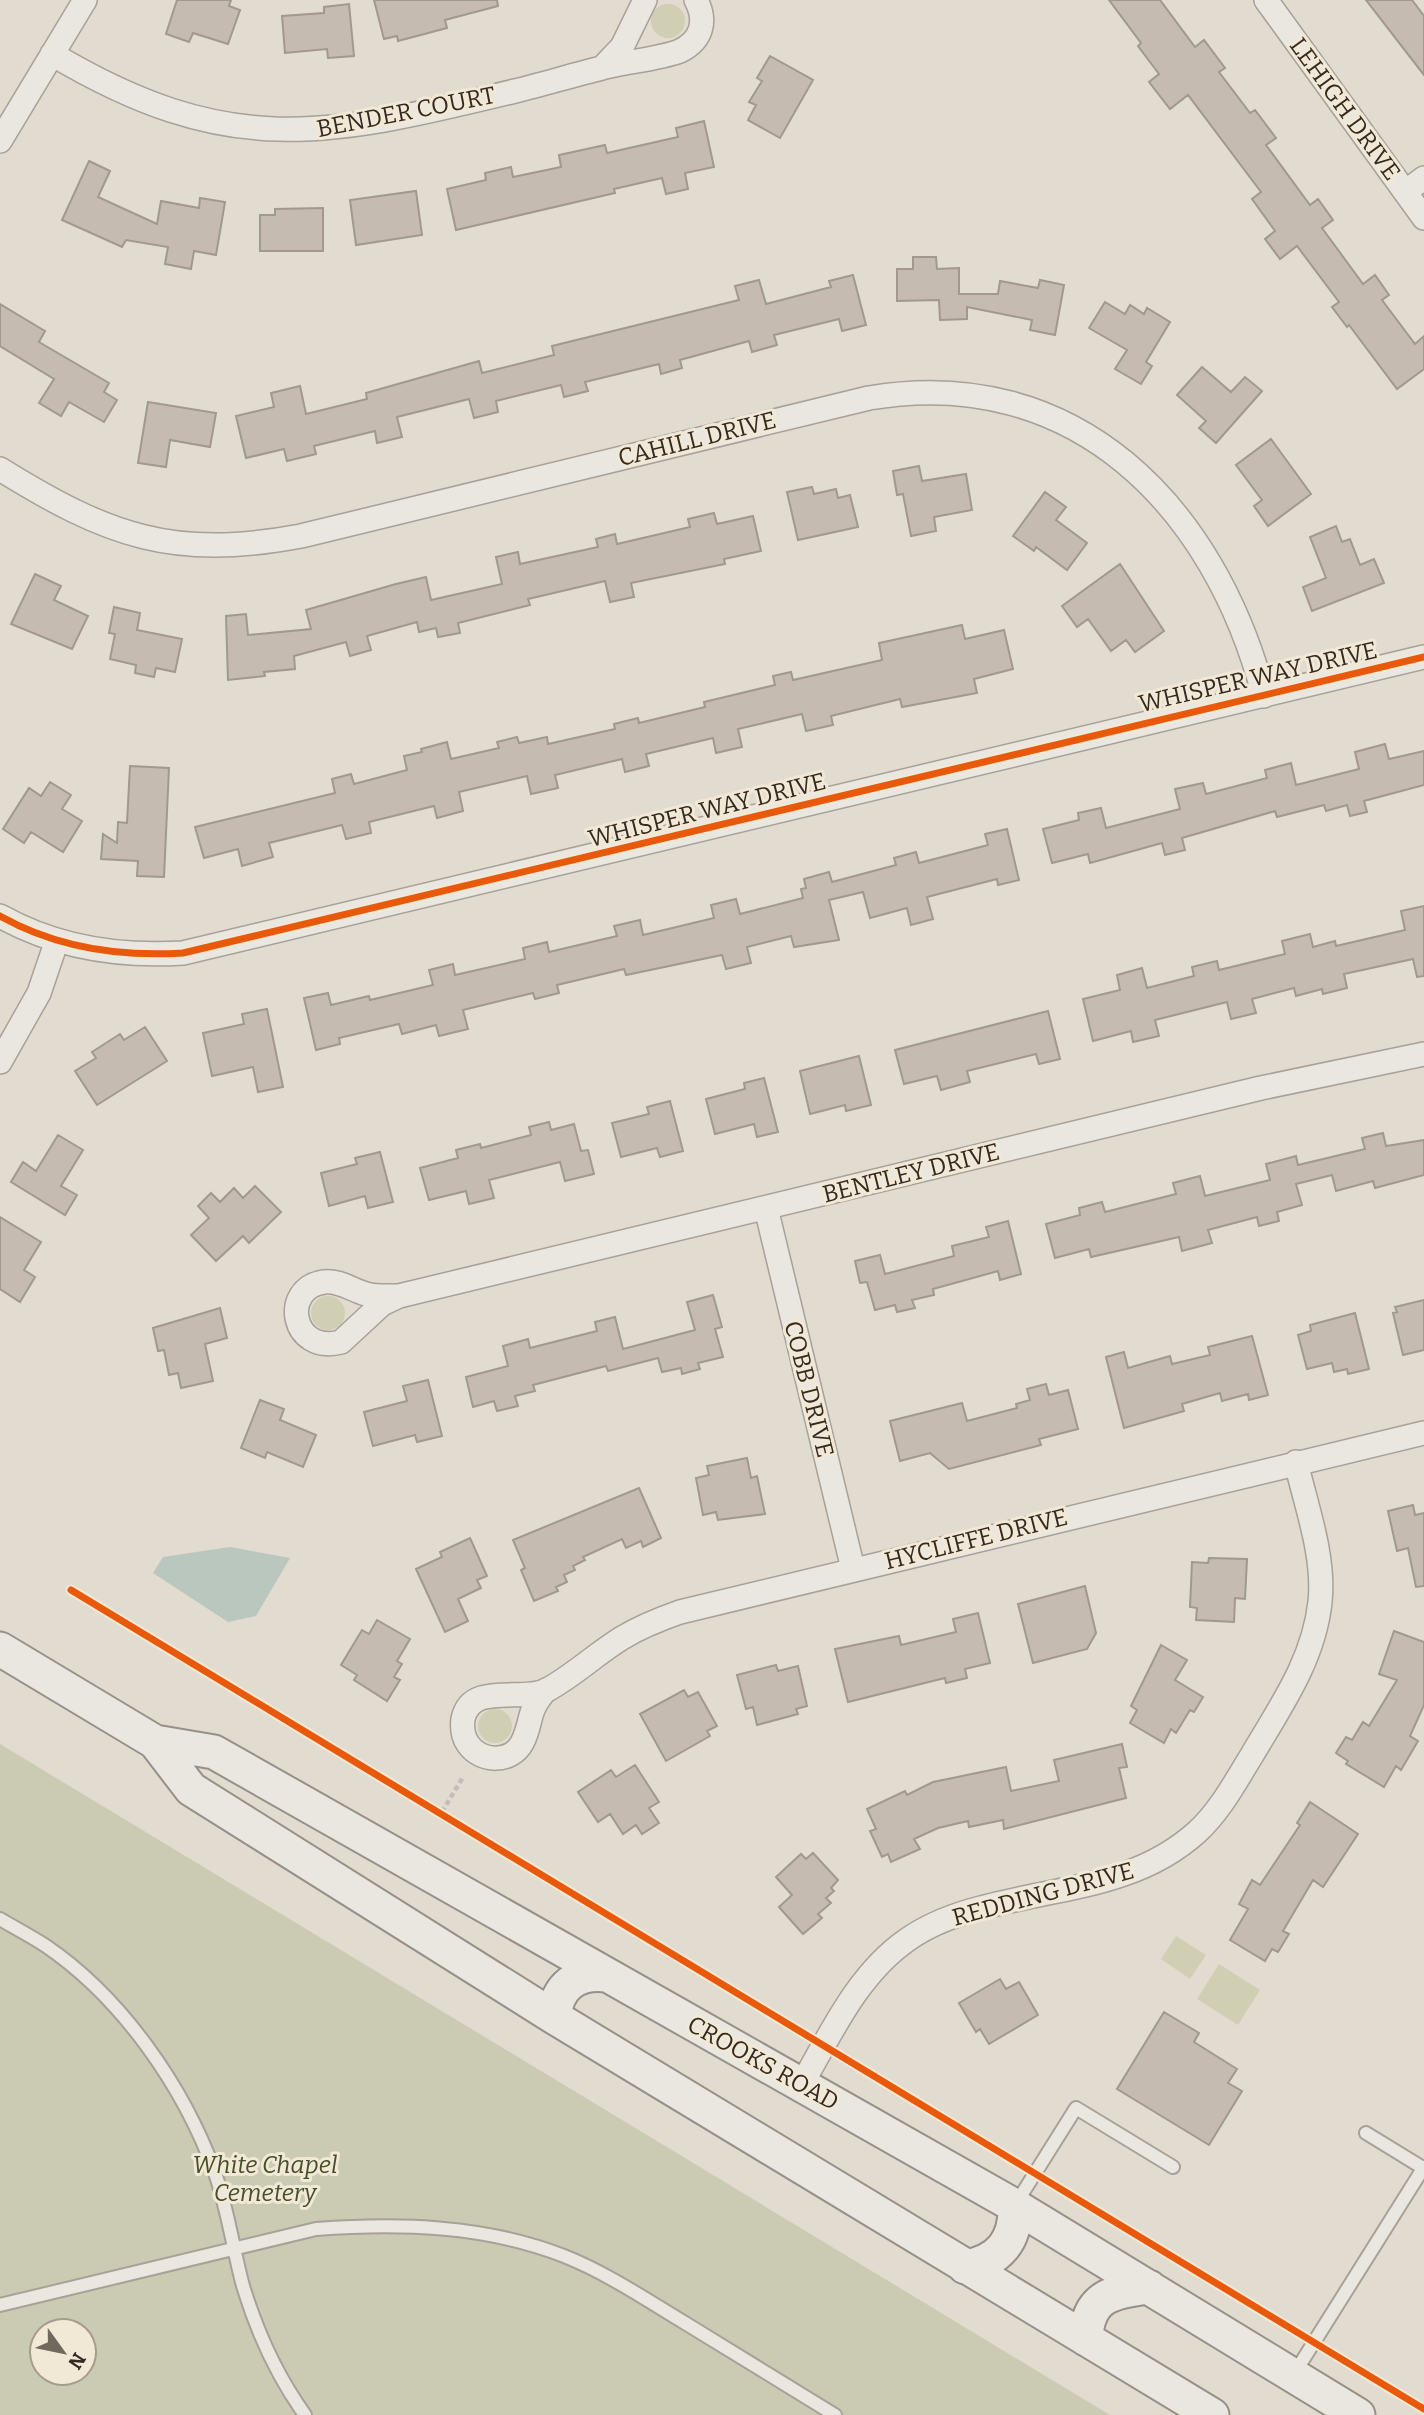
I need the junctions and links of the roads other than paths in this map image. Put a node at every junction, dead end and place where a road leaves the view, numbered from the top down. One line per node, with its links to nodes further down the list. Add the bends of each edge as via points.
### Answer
1 (85, 0): 5 (street)
2 (645, 0): 6 (street, via 622,47)
3 (696, 0): 6 (street, BENDER COURT, via 701,31 690,46)
4 (1266, 0): 9 (street, LEHIGH DRIVE)
5 (52, 54): 6 (street, BENDER COURT, via 155,107 226,125 281,131 354,127 412,116); 7 (street)
6 (603, 67)
7 (0, 141)
8 (1424, 178): 9 (street)
9 (1405, 192): 10 (street, LEHIGH DRIVE)
10 (1424, 218)
11 (0, 469): 13 (street, CAHILL DRIVE, via 114,530 169,544 235,545 300,536 869,398 933,391 1004,399 1077,428 1110,449 1164,502 1224,588 1249,643)
12 (1424, 657): 13 (street, WHISPER WAY DRIVE)
13 (1264, 696): 15 (street, WHISPER WAY DRIVE, via 217,947 150,955 112,953)
14 (0, 916): 15 (street, WHISPER WAY DRIVE)
15 (57, 940): 17 (street, via 39,993)
16 (1424, 1055): 18 (street, BENTLEY DRIVE, via 1261,1088)
17 (0, 1062)
18 (766, 1208): 19 (street, BENTLEY DRIVE); 22 (street, COBB DRIVE)
19 (399, 1296)
20 (1424, 1433): 21 (street, HYCLIFFE DRIVE)
21 (1296, 1462): 22 (street, HYCLIFFE DRIVE); 29 (street, REDDING DRIVE, via 1319,1566 1317,1623 1297,1679 1210,1818 1150,1864 952,1918 909,1939 860,1986)
22 (853, 1569): 24 (street, HYCLIFFE DRIVE, via 706,1604 649,1623)
23 (0, 1649): 25 (main road, CROOKS ROAD)
24 (546, 1690)
25 (155, 1742): 27 (main road, CROOKS ROAD, via 214,1752); 28 (main road, CROOKS ROAD, via 191,1789)
26 (0, 1919): 34 (lane, via 47,1947 94,1987 148,2048 180,2100 214,2172)
27 (606, 1975): 28 (main road, via 582,1975 572,1981 559,1996); 29 (main road, CROOKS ROAD)
28 (554, 2017): 35 (main road, CROOKS ROAD)
29 (802, 2084): 33 (main road, CROOKS ROAD)
30 (1366, 2133): 32 (lane)
31 (1173, 2166): 33 (lane, via 1076,2108)
32 (1424, 2167): 39 (lane)
33 (1015, 2206): 35 (main road, via 1016,2224 1005,2247 981,2264); 36 (main road, CROOKS ROAD)
34 (236, 2246): 37 (lane); 40 (lane, via 243,2285 265,2348); 41 (lane, via 316,2229 365,2226 450,2228 513,2241 562,2255 609,2276)
35 (965, 2267): 38 (main road, CROOKS ROAD)
36 (1149, 2287): 38 (main road, via 1123,2289 1104,2297 1090,2315); 39 (main road, CROOKS ROAD)
37 (0, 2305)
38 (1086, 2339): 42 (main road, CROOKS ROAD)
39 (1293, 2377): 43 (main road, CROOKS ROAD)
40 (305, 2415)
41 (835, 2415)
42 (1212, 2415)
43 (1357, 2415)

